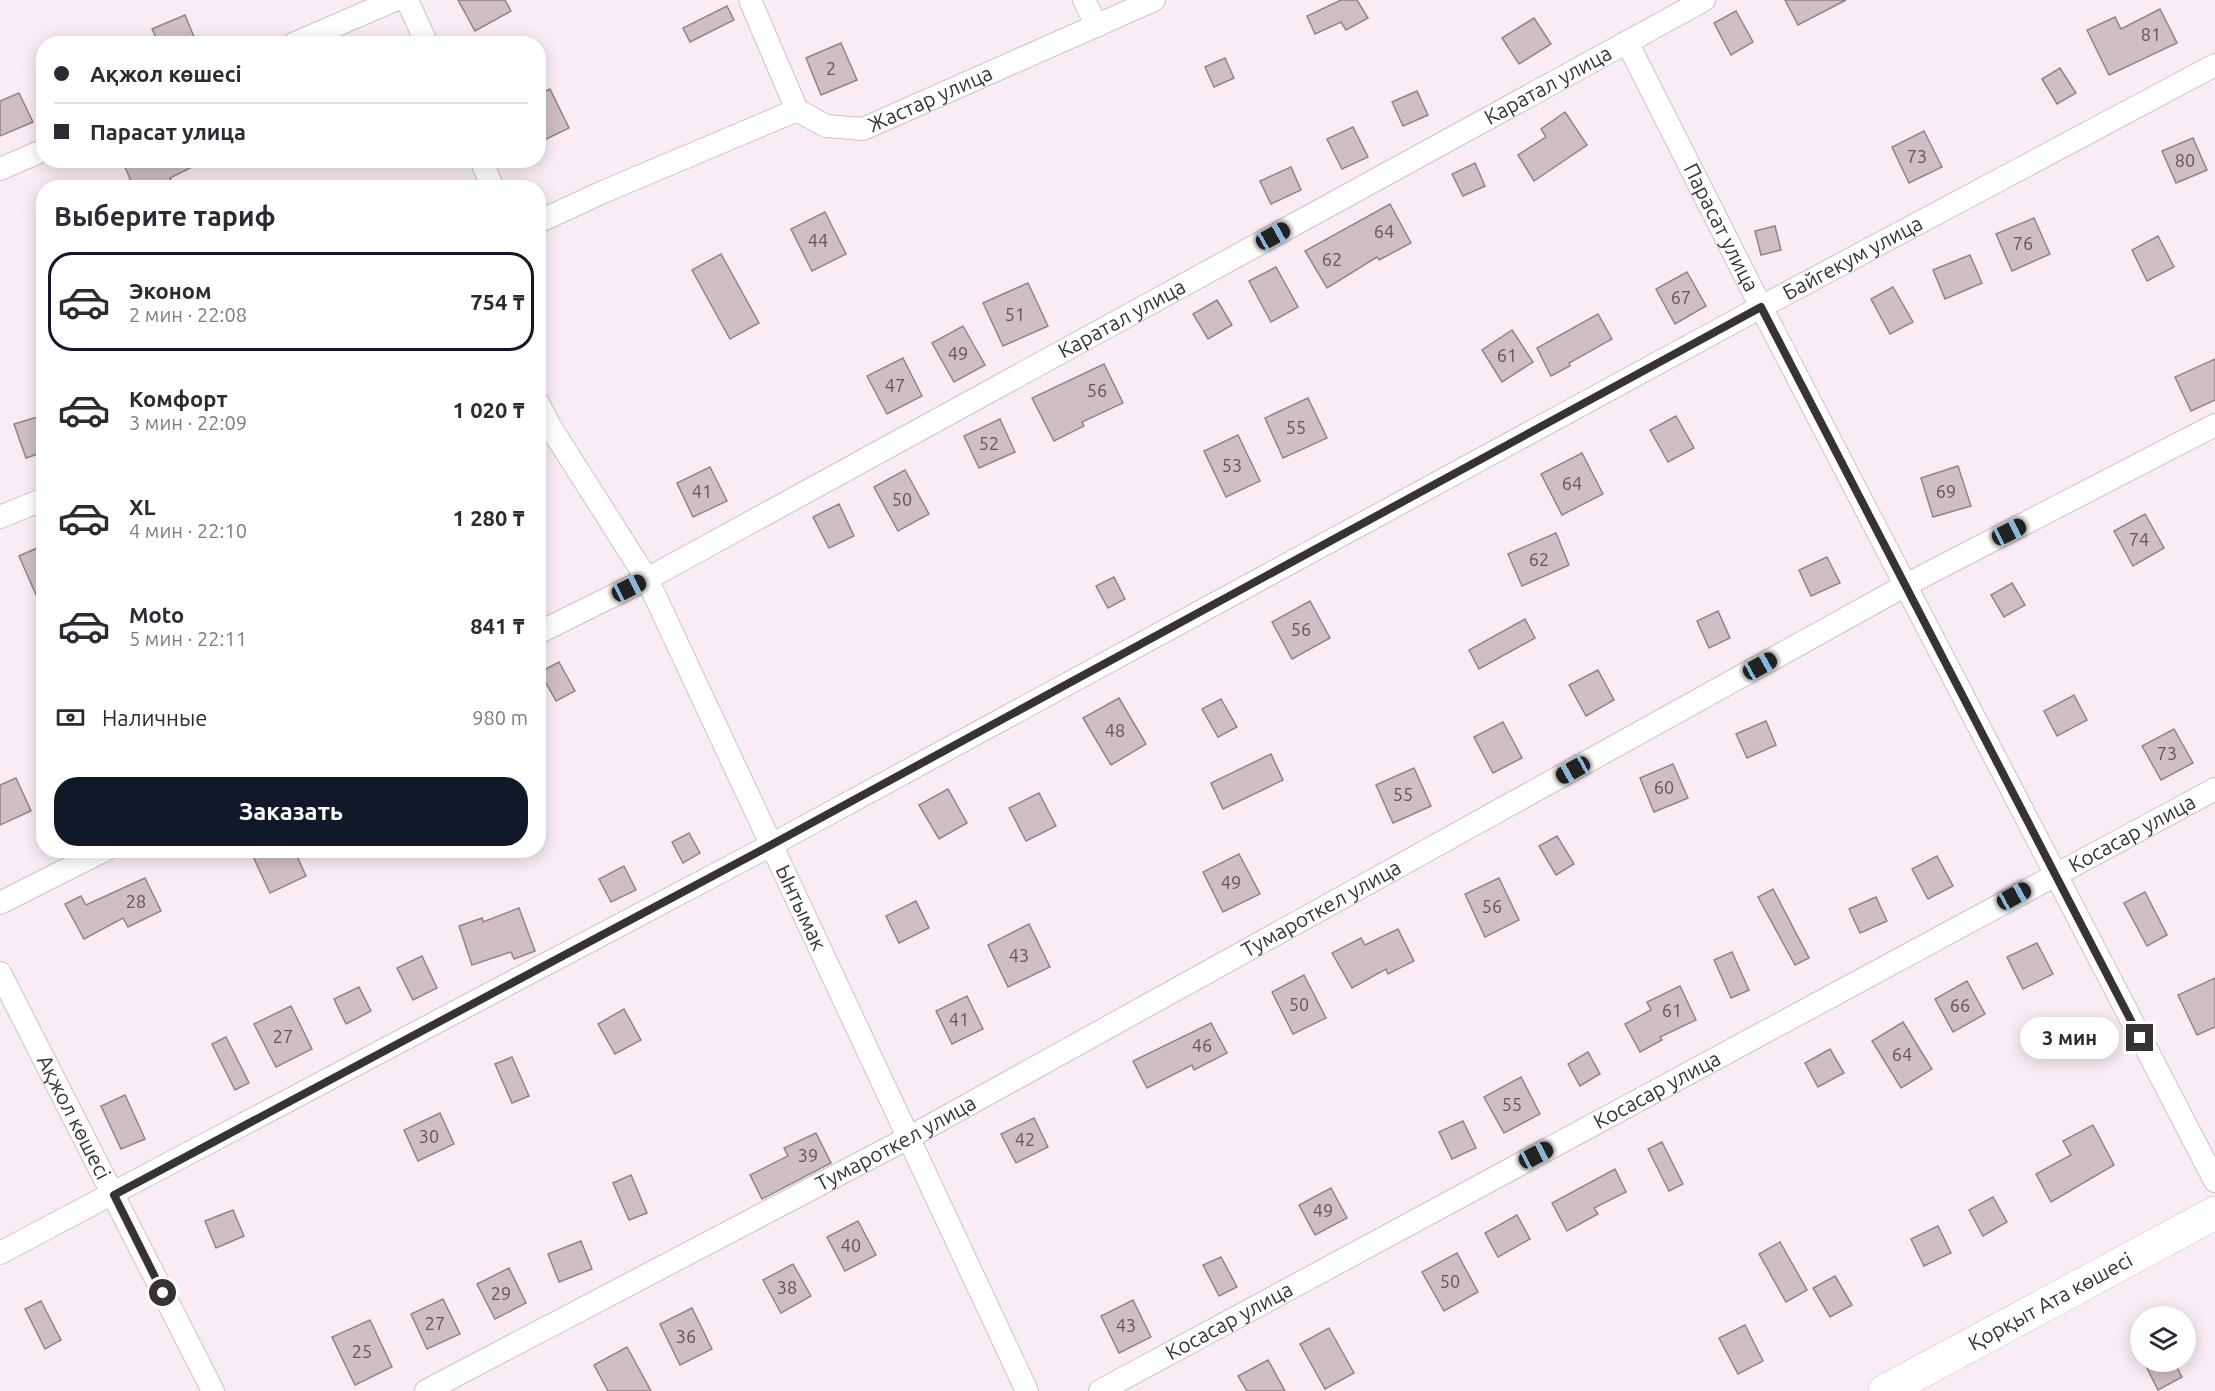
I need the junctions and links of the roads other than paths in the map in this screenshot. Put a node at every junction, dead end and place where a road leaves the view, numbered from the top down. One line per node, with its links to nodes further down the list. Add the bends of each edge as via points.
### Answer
1 (395, 0): 8 (street)
2 (407, 0): 9 (street)
3 (750, 0): 12 (street)
4 (1084, 0): 7 (street)
5 (1154, 0): 7 (street, Жастар улица)
6 (1704, 0): 10 (street, Каратал улица)
7 (1097, 26): 12 (street, Жастар улица, via 863,129 826,126)
8 (312, 36)
9 (423, 36)
10 (1627, 42): 16 (street, Парасат улица); 21 (street, Каратал улица)
11 (2215, 65): 16 (street, Байгекум улица)
12 (797, 110): 15 (street)
13 (36, 153): 14 (street)
14 (0, 169)
15 (546, 218)
16 (1761, 307): 22 (street, Парасат улица); 25 (street, Байгекум улица)
17 (546, 418): 21 (street, Ынтымак)
18 (2215, 425): 22 (street, Тумароткел улица)
19 (36, 503): 20 (street)
20 (0, 517)
21 (647, 579): 23 (street, Каратал улица); 25 (street, Ынтымак)
22 (1906, 585): 27 (street, Парасат улица); 30 (street, Тумароткел улица)
23 (546, 629)
24 (2215, 789): 27 (street, Косасар улица)
25 (771, 845): 30 (street, Ынтымак); 32 (street, Байгекум улица)
26 (89, 858): 28 (street)
27 (2055, 873): 31 (street, Парасат улица); 38 (street, Косасар улица)
28 (0, 903)
29 (0, 973): 32 (street, Ақжол көшесі)
30 (908, 1138): 36 (street, Тумароткел улица); 37 (street, Ынтымак)
31 (2215, 1181)
32 (114, 1195): 34 (street, Байгекум улица); 35 (street, Ақжол көшесі)
33 (2215, 1214): 39 (main road, Қорқыт Ата көшесі)
34 (0, 1253)
35 (213, 1391)
36 (426, 1391)
37 (1027, 1391)
38 (1100, 1391)
39 (1885, 1391)

